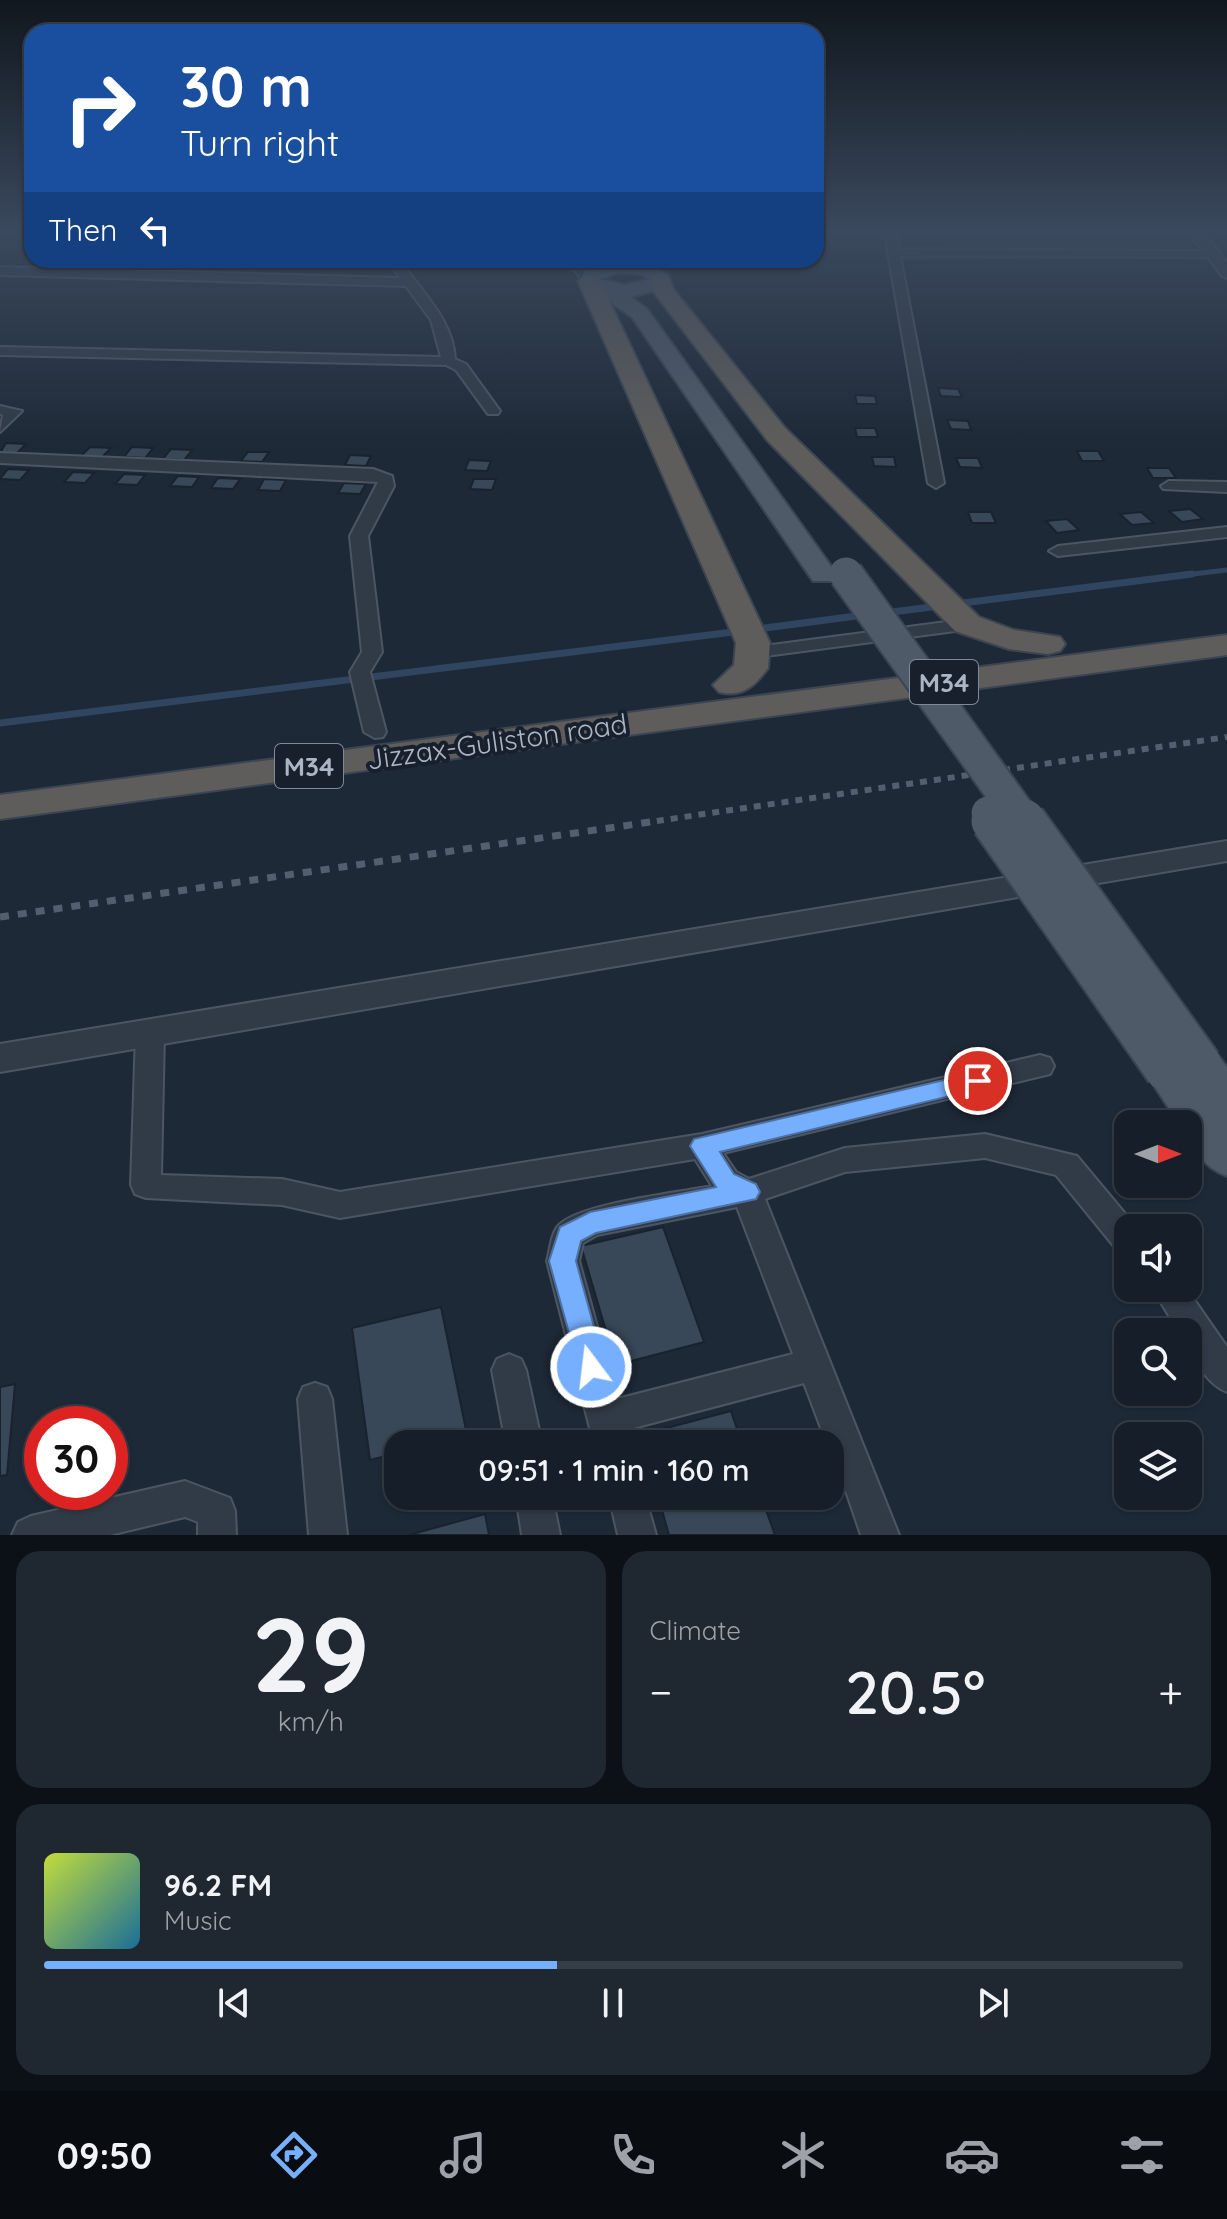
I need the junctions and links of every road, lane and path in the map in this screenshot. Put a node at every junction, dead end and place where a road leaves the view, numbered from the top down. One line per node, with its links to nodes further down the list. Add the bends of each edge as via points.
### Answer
1 (423, 302): 8 (street, via 435,315 449,349)
2 (604, 302): 21 (highway)
3 (625, 302): 18 (main road, via 640,313)
4 (651, 302): 18 (main road)
5 (672, 302): 19 (highway, via 776,434)
6 (903, 302): 13 (street)
7 (0, 351): 8 (street)
8 (448, 361): 10 (street, via 461,367)
9 (0, 410): 11 (street, via 15,411)
10 (493, 411)
11 (0, 427)
12 (0, 458): 27 (street, via 381,475 386,486 359,536 372,652 361,677)
13 (936, 483)
14 (1169, 486): 15 (street)
15 (1227, 487)
16 (1227, 532): 17 (street)
17 (1058, 551)
18 (834, 574): 34 (main road, bridge)
19 (955, 612): 21 (lane); 22 (highway, via 1009,639)
20 (1227, 621): 22 (highway, M34)
21 (750, 638): 24 (highway, via 750,670)
22 (1048, 644): 24 (highway, M34)
23 (1227, 645): 25 (highway, M34)
24 (731, 685): 25 (highway, M34)
25 (655, 708): 26 (highway, Jizzax-Guliston road / M34)
26 (614, 713): 27 (highway, Jizzax-Guliston road / M34); 29 (highway, Jizzax-Guliston road / M34)
27 (375, 732): 28 (highway, Jizzax-Guliston road / M34)
28 (0, 781)
29 (0, 807)
30 (1227, 851): 31 (street)
31 (150, 1033): 32 (street); 36 (street, via 146,1185 282,1192 340,1205)
32 (0, 1058)
33 (1040, 1066): 36 (street)
34 (1183, 1068): 35 (main road); 37 (main road)
35 (1227, 1103)
36 (702, 1146): 38 (street, via 725,1181)
37 (1227, 1156)
38 (747, 1192): 39 (street, via 845,1160 985,1146 1066,1165); 41 (street); 46 (street, via 590,1223 569,1235 563,1261)
39 (1114, 1223)
40 (1177, 1302): 43 (street)
41 (814, 1364): 47 (street); 55 (street)
42 (509, 1370): 45 (street)
43 (1227, 1376)
44 (315, 1399): 52 (street)
45 (521, 1430)
46 (608, 1430)
47 (615, 1430)
48 (537, 1510): 53 (street)
49 (631, 1510): 54 (street)
50 (31, 1535): 51 (street, via 185,1499 217,1511)
51 (217, 1535)
52 (328, 1535)
53 (541, 1535)
54 (637, 1535)
55 (880, 1535)

